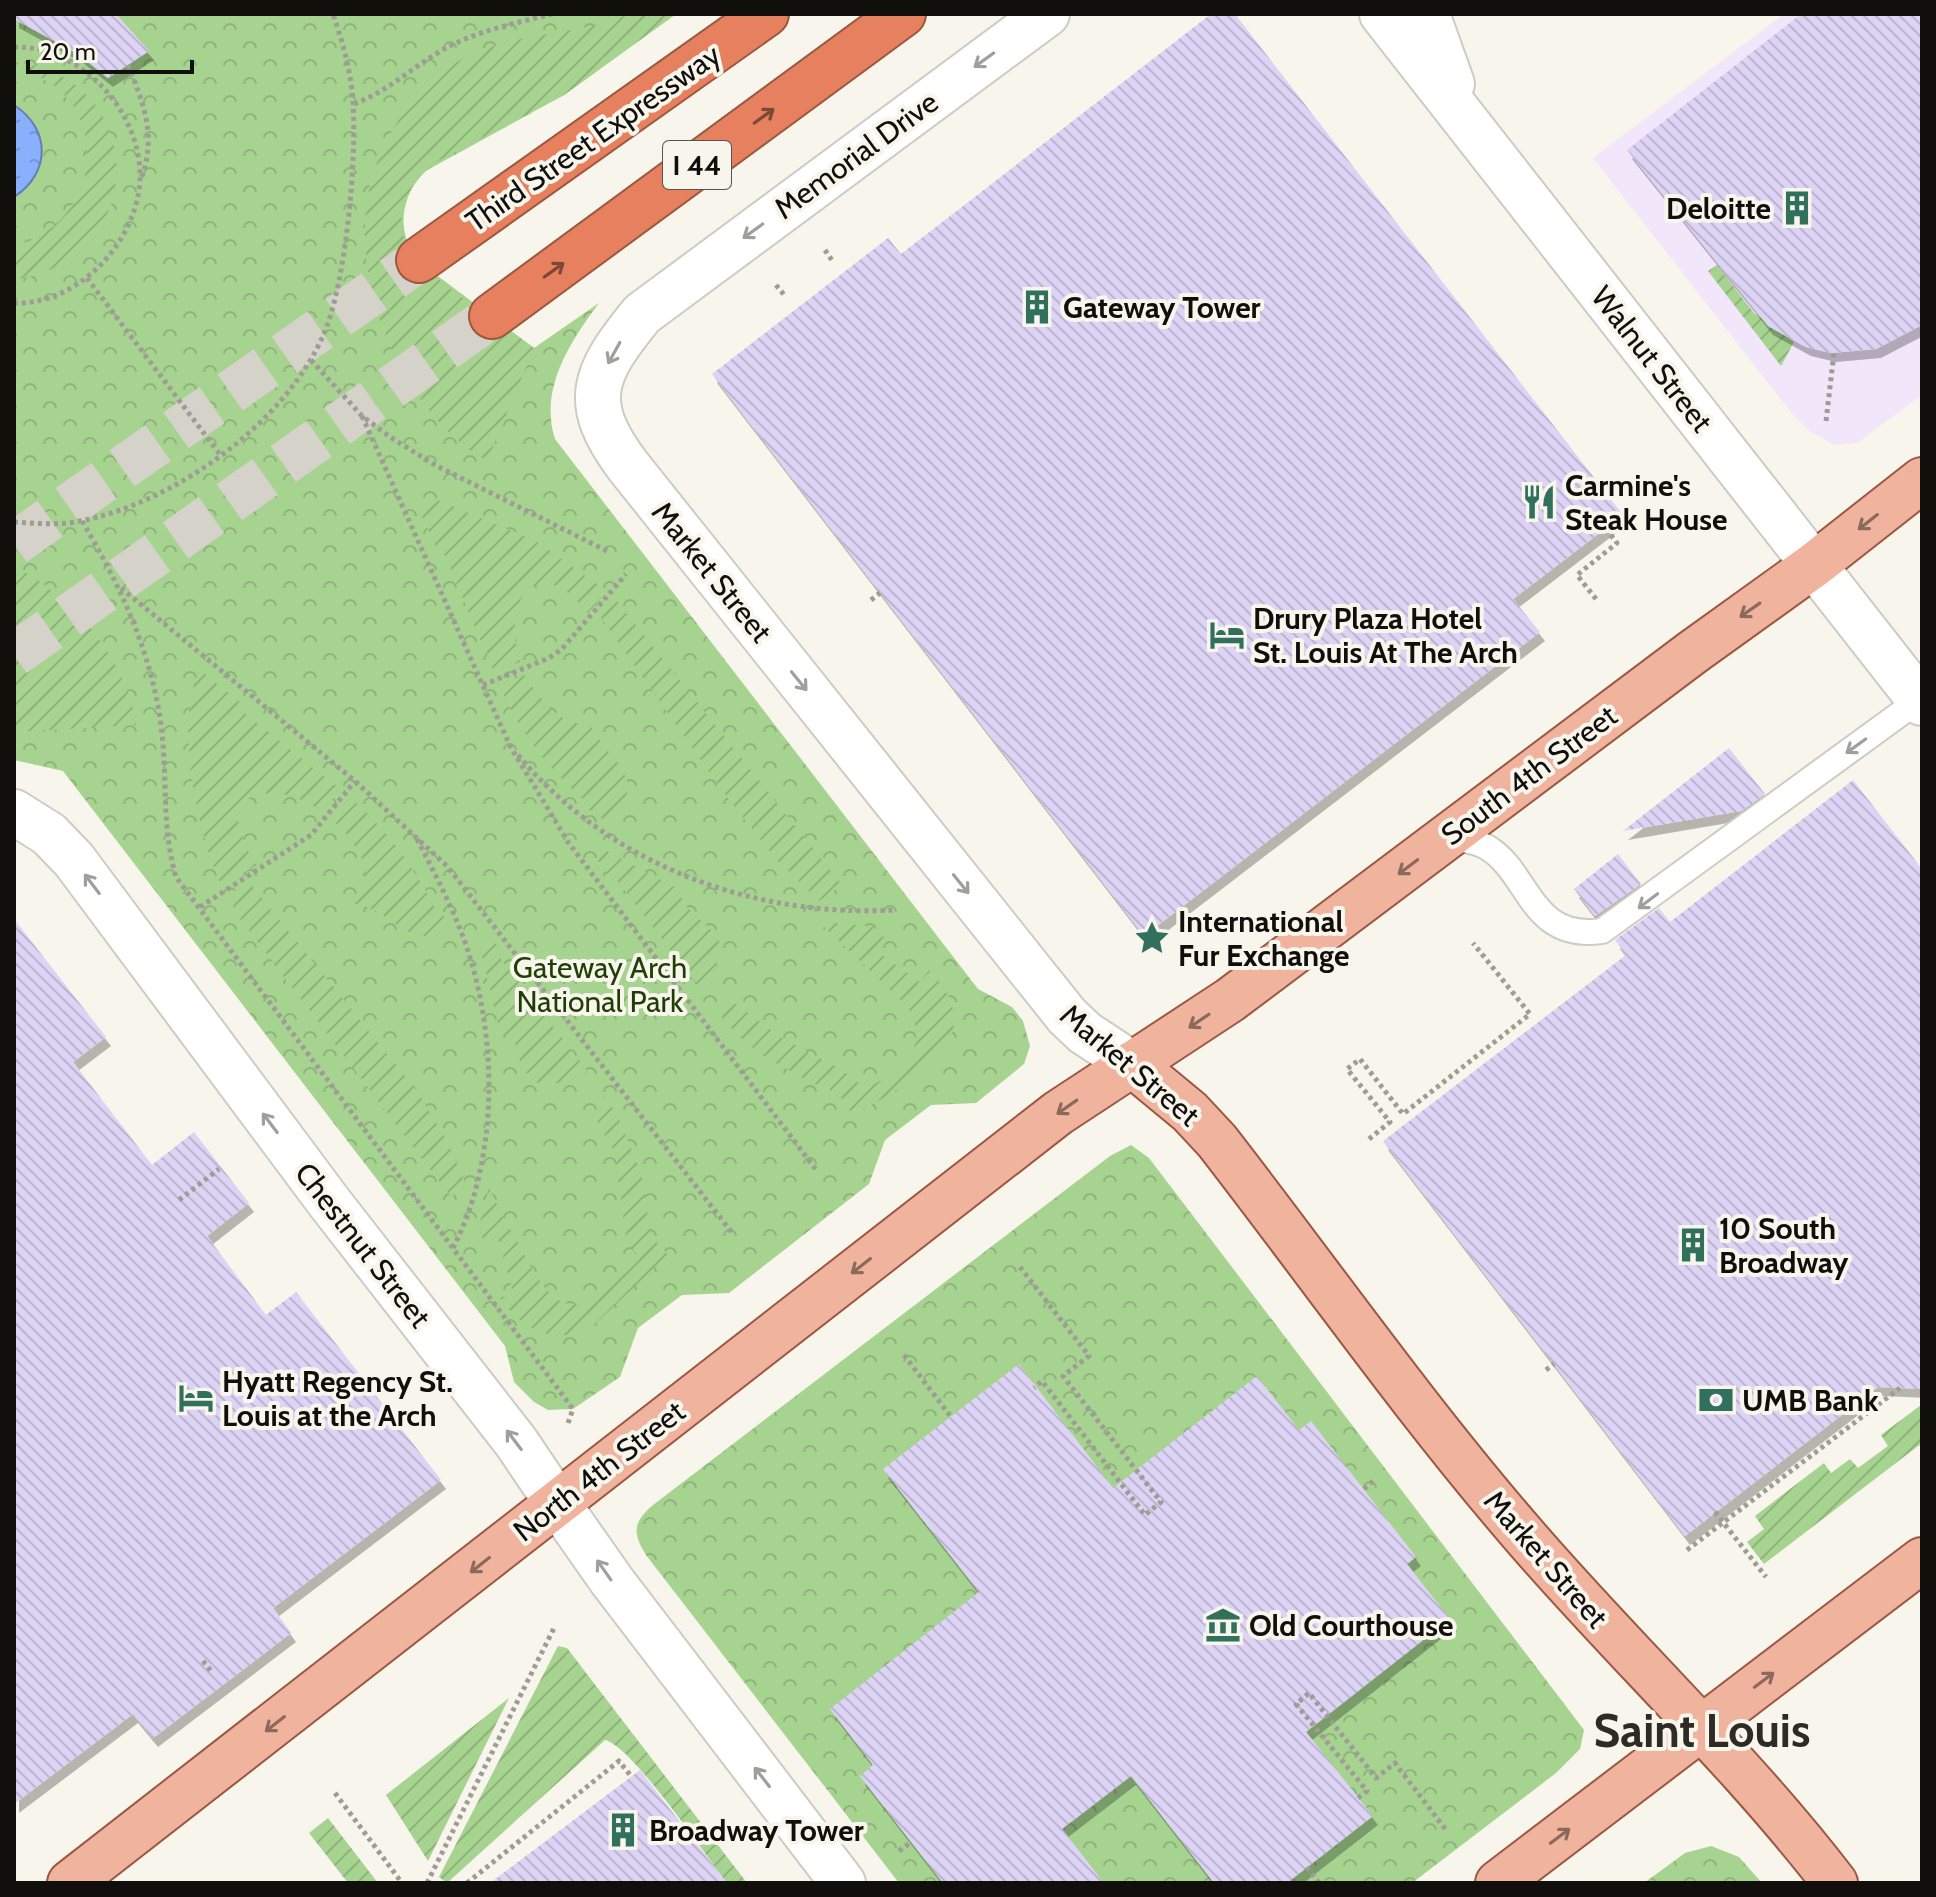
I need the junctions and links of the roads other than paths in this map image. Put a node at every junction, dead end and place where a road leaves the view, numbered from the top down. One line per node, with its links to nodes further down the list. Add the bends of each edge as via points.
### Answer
1 (766, 14): 7 (highway, Third Street Expressway / I 44)
2 (903, 14): 9 (highway, I 44, one-way to 2)
3 (1047, 14): 8 (street, Memorial Drive, one-way to 8)
4 (1382, 14): 6 (street, Walnut Street)
5 (1427, 14): 6 (street)
6 (1475, 133): 11 (street, Walnut Street)
7 (419, 260)
8 (665, 296): 15 (street, Market Street, one-way to 15, via 626,333 602,374 597,412 608,439 1067,1016)
9 (492, 316)
10 (1922, 480): 11 (main road, South 4th Street, one-way to 11)
11 (1814, 565): 12 (street, Walnut Street); 14 (main road, South 4th Street, one-way to 14)
12 (1920, 701): 14 (lane, one-way to 14, via 1602,931 1579,935 1561,930 1489,847 1470,838)
13 (14, 812): 16 (street, Chestnut Street, one-way to 13, via 74,860 49,834)
14 (1443, 840): 15 (main road, South 4th Street, one-way to 15, via 1230,1000)
15 (1132, 1064): 16 (main road, North 4th Street, one-way to 16, via 1058,1113); 18 (main road, Market Street, via 1217,1141 1517,1528)
16 (558, 1504): 19 (main road, North 4th Street, one-way to 19); 20 (street, Chestnut Street, one-way to 16)
17 (1922, 1560): 18 (main road, one-way to 17)
18 (1701, 1727): 21 (main road, one-way to 18); 22 (main road, Market Street)
19 (70, 1883)
20 (843, 1883)
21 (1498, 1883)
22 (1835, 1883)

